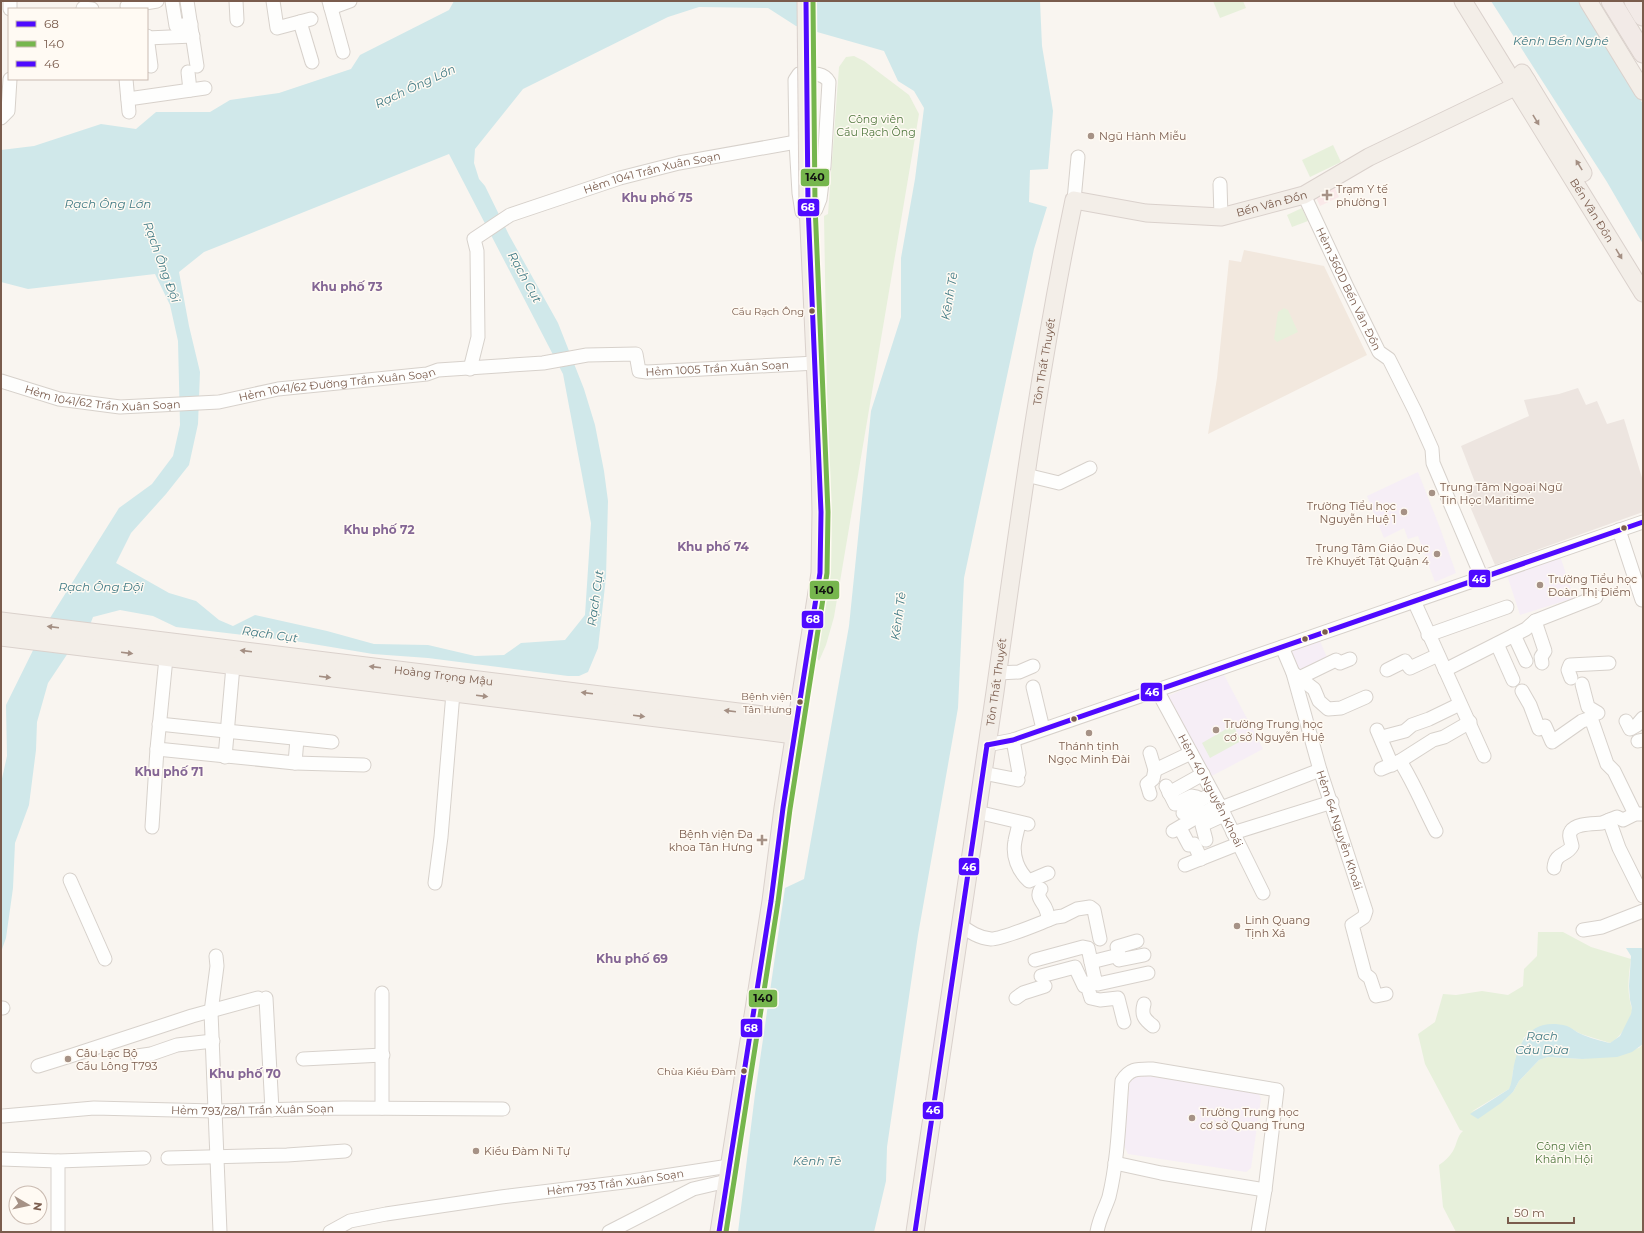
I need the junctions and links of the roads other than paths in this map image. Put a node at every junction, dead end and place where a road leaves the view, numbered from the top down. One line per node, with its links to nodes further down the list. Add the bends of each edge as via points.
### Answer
1 (157, 1): 16 (street)
2 (172, 1): 19 (street, via 176,26)
3 (187, 1): 19 (street)
4 (236, 1): 18 (street)
5 (273, 1): 24 (street, via 278,28 305,21)
6 (350, 1): 14 (street)
7 (806, 1): 41 (main road, bridge)
8 (1463, 1): 29 (main road, Bến Vân Đồn)
9 (1476, 1): 29 (main road, Bến Vân Đồn)
10 (1588, 1): 32 (main road)
11 (1598, 1): 26 (main road)
12 (1611, 1): 23 (highway)
13 (1634, 1): 17 (highway)
14 (330, 4): 22 (street)
15 (127, 5): 16 (street)
16 (144, 6)
17 (1643, 16)
18 (237, 20)
19 (192, 30): 20 (street); 31 (street, via 193,69)
20 (148, 37)
21 (148, 44): 25 (street)
22 (343, 52)
23 (1643, 53)
24 (312, 62)
25 (151, 66)
26 (1643, 73)
27 (126, 80): 33 (street)
28 (7, 82): 35 (street, via 8,111)
29 (1522, 84): 39 (main road, Bến Vân Đồn, via 1369,156); 43 (main road, Bến Vân Đồn, one-way to 29); 44 (main road, Bến Vân Đồn, one-way to 44)
30 (205, 88): 31 (street)
31 (190, 90): 33 (street)
32 (1643, 91)
33 (128, 99): 34 (street)
34 (129, 112)
35 (1, 118)
36 (796, 142): 41 (street, via 800,203 803,217); 41 (street, via 796,77 798,74 824,75 829,82 824,166 820,199 816,209); 47 (street, Hẻm 1041 Trần Xuân Soạn, via 679,163 620,178 510,215 474,239 477,251 478,337)
37 (1078, 157): 40 (street, Tôn Thất Thuyết)
38 (1220, 184): 42 (street)
39 (1304, 195): 42 (main road, Bến Vân Đồn); 54 (street, Hẻm 360D Bến Vân Đồn, via 1379,352 1389,359 1416,411 1432,449 1433,463)
40 (1074, 200): 42 (main road, Bến Vân Đồn, via 1146,213); 51 (main road, Tôn Thất Thuyết, via 1056,284)
41 (809, 216): 46 (main road)
42 (1221, 217)
43 (1643, 270)
44 (1643, 293)
45 (587, 355): 46 (street, Hẻm 1005 Trần Xuân Soạn, via 636,354 638,371 647,372); 47 (street, Hẻm 1041/62 Đường Trần Xuân Soạn, via 543,363)
46 (816, 364): 90 (main road, via 821,512 820,573)
47 (470, 369): 49 (street, Hẻm 1041/62 Đường Trần Xuân Soạn, via 438,370 427,374 278,389)
48 (1, 381): 49 (street, Hẻm 1041/62 Trần Xuân Soạn, via 57,398 103,406)
49 (205, 403)
50 (1090, 468): 51 (street, via 1059,483)
51 (1026, 475): 76 (main road, Tôn Thất Thuyết)
52 (1643, 522): 53 (street)
53 (1619, 530): 54 (street); 56 (street)
54 (1482, 578): 57 (street)
55 (1596, 597): 59 (street)
56 (1642, 600)
57 (1414, 601): 61 (street); 64 (street)
58 (1507, 607): 61 (street)
59 (1535, 620): 62 (street, via 1526,629); 69 (street, via 1545,651 1541,657)
60 (8, 630): 65 (main road, Hoàng Trọng Mậu)
61 (1428, 635): 66 (street)
62 (1514, 635): 63 (street); 68 (street)
63 (1497, 644): 75 (street); 78 (street)
64 (1282, 647): 77 (street, Hẻm 64 Nguyễn Khoái); 81 (street)
65 (167, 650): 71 (main road, Hoàng Trọng Mậu); 73 (main road, Hoàng Trọng Mậu, one-way to 65); 89 (street)
66 (1438, 655): 74 (street, via 1410,668 1405,661); 75 (street)
67 (1350, 659): 77 (street, via 1340,663 1336,660)
68 (1526, 661)
69 (1542, 663)
70 (1609, 663): 85 (street, via 1570,665 1568,670)
71 (233, 666): 73 (main road, Hoàng Trọng Mậu); 92 (street)
72 (1032, 666): 76 (street, via 1019,672)
73 (306, 667): 79 (main road, Hoàng Trọng Mậu)
74 (1386, 670)
75 (1445, 670): 84 (street)
76 (998, 673): 96 (main road, Tôn Thất Thuyết)
77 (1296, 676): 83 (street, via 1314,689 1319,701 1328,709 1341,708); 106 (street, Hẻm 64 Nguyễn Khoái)
78 (1514, 680)
79 (454, 685): 90 (main road, Hoàng Trọng Mậu); 127 (street)
80 (1033, 687): 91 (street)
81 (1157, 690): 91 (street); 98 (street, Hẻm 40 Nguyễn Khoái)
82 (1522, 691): 85 (street, via 1552,742)
83 (1366, 697)
84 (1460, 704): 88 (street); 104 (street, via 1412,725 1405,731 1380,733)
85 (1595, 715): 115 (street, via 1607,764 1614,771)
86 (1643, 718): 87 (street, via 1630,729)
87 (1626, 721)
88 (1470, 722): 100 (street); 104 (street)
89 (159, 724): 92 (street); 97 (street)
90 (795, 727): 169 (main road, via 771,901)
91 (1043, 729): 94 (street)
92 (228, 732): 93 (street); 101 (street)
93 (297, 739): 95 (street); 102 (street)
94 (1013, 740): 96 (street); 107 (street, via 1019,776)
95 (332, 742)
96 (987, 745): 107 (main road, Tôn Thất Thuyết)
97 (157, 749): 101 (street); 117 (street)
98 (1191, 752): 105 (street); 108 (street, Hẻm 40 Nguyễn Khoái)
99 (1150, 753): 105 (street)
100 (1484, 756)
101 (226, 757): 102 (street)
102 (295, 763): 103 (street)
103 (364, 765)
104 (1391, 765): 118 (street, via 1409,776)
105 (1155, 770): 109 (street, via 1153,780 1147,784)
106 (1320, 770): 111 (street, Hẻm 64 Nguyễn Khoái); 112 (street)
107 (983, 773): 113 (main road, Tôn Thất Thuyết)
108 (1203, 774): 110 (street, via 1168,789 1175,804 1192,796 1197,797); 112 (street, Hẻm 40 Nguyễn Khoái)
109 (1150, 794)
110 (1199, 801): 112 (street); 114 (street)
111 (1332, 802): 119 (street); 146 (street, Hẻm 64 Nguyễn Khoái, via 1366,911 1364,917 1352,925 1365,974 1370,978 1376,996)
112 (1219, 805): 119 (street, Hẻm 40 Nguyễn Khoái); 120 (street, via 1202,825); 121 (street, via 1176,829 1189,844 1194,844)
113 (977, 812): 125 (street, via 1024,824 1015,840 1018,870 1029,881); 133 (main road, Tôn Thất Thuyết)
114 (1183, 813)
115 (1639, 814): 116 (street, via 1623,820 1617,817)
116 (1609, 820): 123 (street, via 1572,829 1569,837 1572,846 1570,850 1558,856); 124 (street, via 1619,848)
117 (152, 827)
118 (1436, 831)
119 (1236, 838): 121 (street); 129 (street, Hẻm 40 Nguyễn Khoái)
120 (1206, 840)
121 (1200, 859): 122 (street)
122 (1185, 865)
123 (1554, 868)
124 (1637, 868): 130 (street)
125 (1048, 873)
126 (70, 880): 140 (street)
127 (435, 883)
128 (1041, 889): 132 (street, via 1039,895 1046,907)
129 (1263, 893)
130 (1643, 896)
131 (1643, 911): 134 (street, via 1602,927)
132 (1048, 920): 133 (street, via 1002,938 992,939 971,933); 135 (street, via 1090,907 1094,910)
133 (960, 925): 176 (main road, Tôn Thất Thuyết)
134 (1583, 930)
135 (1100, 939)
136 (1137, 941): 137 (street, via 1118,947)
137 (1119, 955): 138 (street, via 1119,960); 142 (street)
138 (1144, 955)
139 (216, 956): 149 (street)
140 (105, 959)
141 (1035, 960): 142 (street, via 1083,947 1088,948)
142 (1091, 962): 144 (street)
143 (1148, 973): 144 (street, via 1098,984)
144 (1091, 982): 147 (street, via 1084,986 1075,967 1043,981); 150 (street, via 1091,998 1118,998)
145 (382, 993): 153 (street)
146 (1386, 994)
147 (1016, 998)
148 (1144, 1004): 151 (street, via 1144,1017)
149 (211, 1012): 152 (street); 156 (street); 159 (street, via 262,998)
150 (1124, 1022)
151 (1153, 1026)
152 (213, 1041): 154 (street, via 177,1045); 160 (street)
153 (383, 1055): 155 (street); 157 (street)
154 (137, 1056)
155 (303, 1059)
156 (38, 1066)
157 (382, 1108): 158 (street, Hẻm 793/28/1 Trần Xuân Soạn); 159 (street, Hẻm 793/28/1 Trần Xuân Soạn)
158 (503, 1109)
159 (272, 1110): 160 (street, Hẻm 793/28/1 Trần Xuân Soạn)
160 (215, 1111): 161 (street, Hẻm 793/28/1 Trần Xuân Soạn, via 94,1108); 163 (street)
161 (3, 1116)
162 (345, 1151): 163 (street)
163 (217, 1156): 165 (street); 172 (street)
164 (144, 1158): 167 (street)
165 (168, 1158)
166 (1, 1159): 167 (street)
167 (58, 1161): 171 (street)
168 (1115, 1163): 170 (street); 170 (street, via 1122,1081 1126,1073 1136,1069 1152,1069 1277,1090); 177 (street, via 1108,1198 1098,1222)
169 (728, 1173): 173 (street, Hẻm 793 Trần Xuân Soạn, via 632,1180 502,1197 350,1221); 174 (street); 175 (main road)
170 (1265, 1190): 178 (street)
171 (58, 1232)
172 (220, 1232)
173 (330, 1232)
174 (609, 1232)
175 (719, 1232)
176 (915, 1232)
177 (1097, 1232)
178 (1258, 1232)

